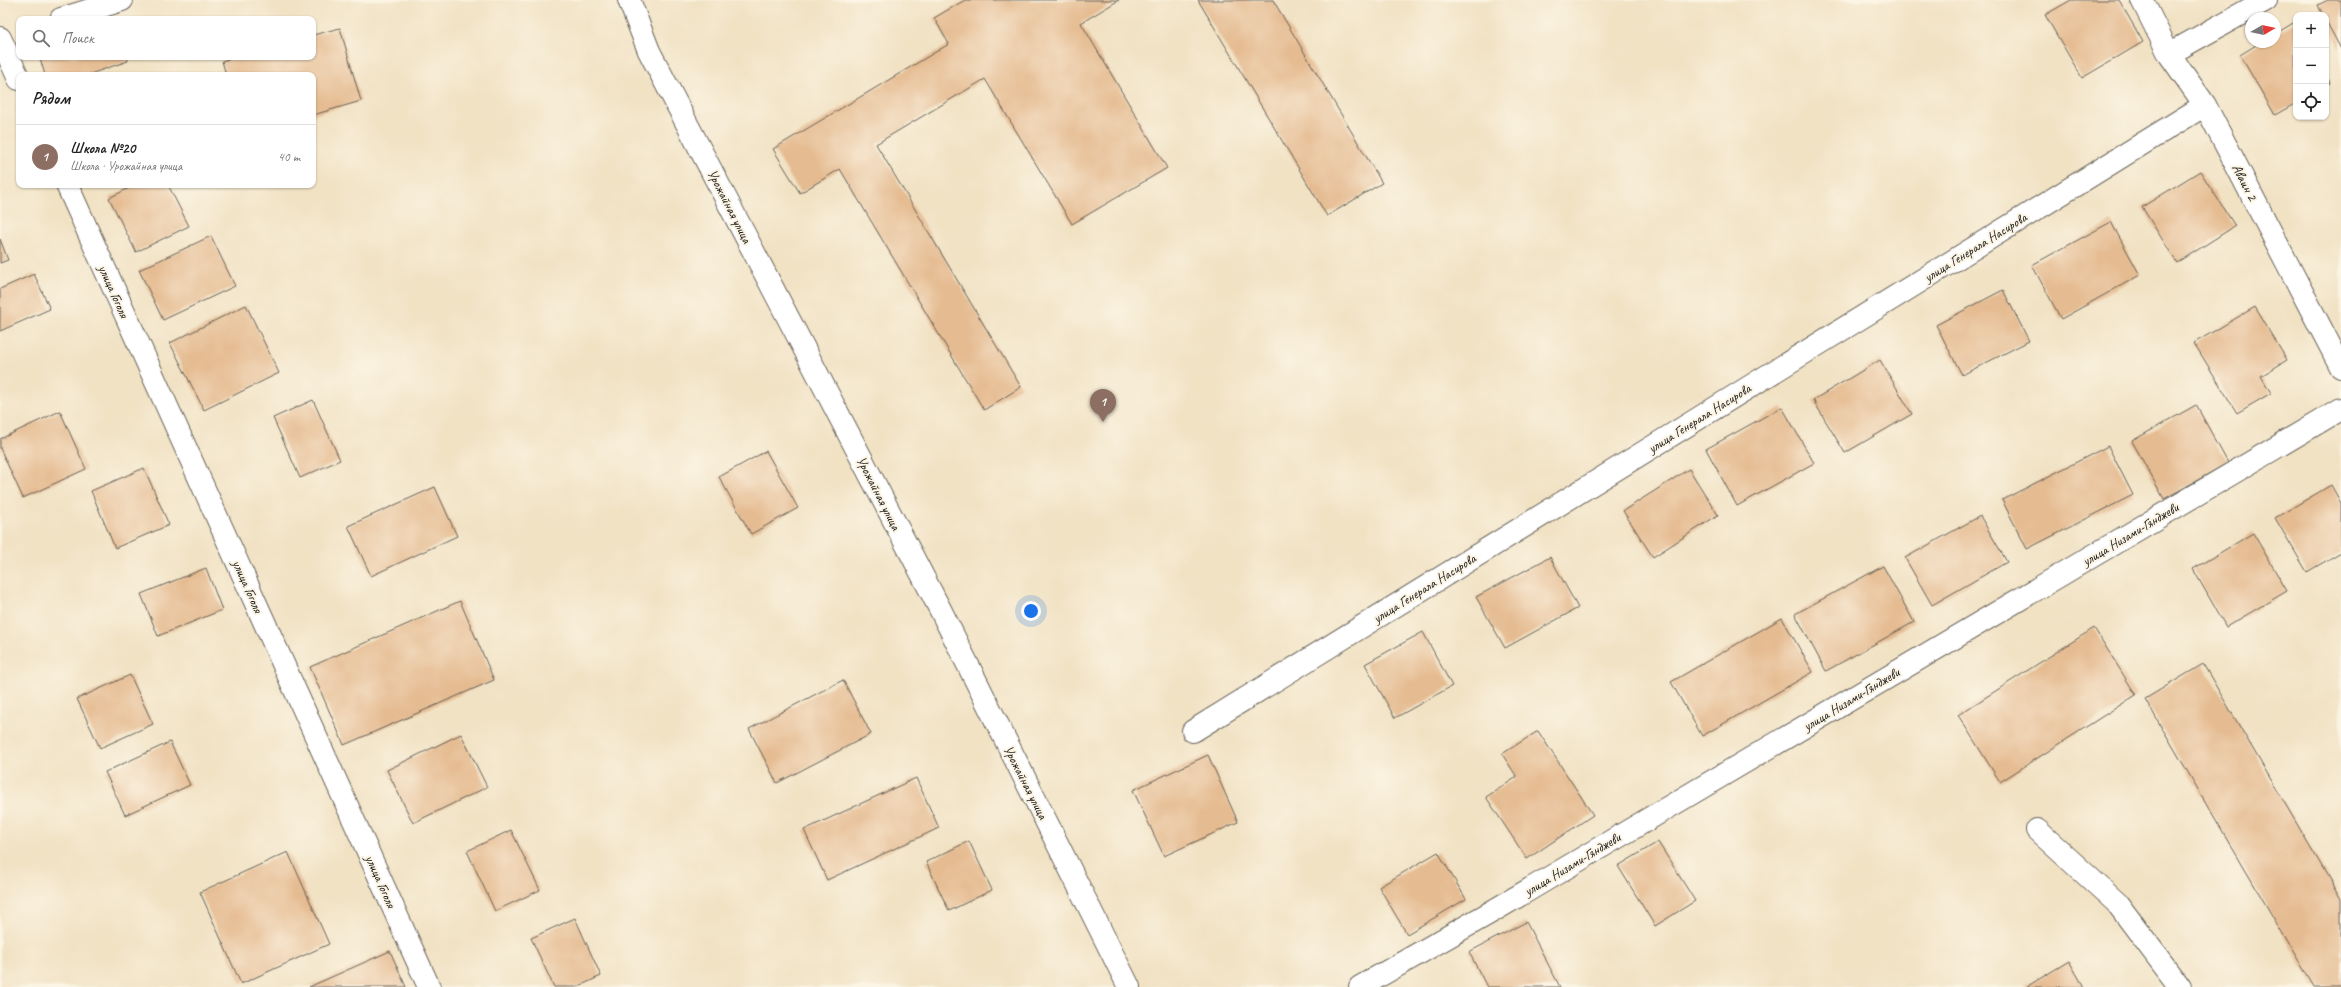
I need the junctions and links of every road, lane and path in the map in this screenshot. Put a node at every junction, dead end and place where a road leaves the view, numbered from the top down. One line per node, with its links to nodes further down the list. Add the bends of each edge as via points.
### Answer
1 (122, 0): 5 (street)
2 (629, 0): 17 (street, Урожайная улица, via 650,51 937,604)
3 (2142, 0): 8 (street, Аваин 2)
4 (2266, 0): 8 (street)
5 (71, 16)
6 (16, 33): 7 (street)
7 (0, 38): 9 (street)
8 (2169, 54): 10 (street, Аваин 2)
9 (16, 73)
10 (2205, 105): 12 (street, Аваин 2); 14 (street, улица Генерала Насирова)
11 (68, 188): 16 (street, улица Гоголя)
12 (2341, 367)
13 (2341, 409): 18 (street, улица Низами-Гянджеви, via 1500,907)
14 (1193, 731)
15 (2037, 830): 19 (street, via 2117,903)
16 (429, 987)
17 (1129, 987)
18 (1360, 987)
19 (2180, 987)

